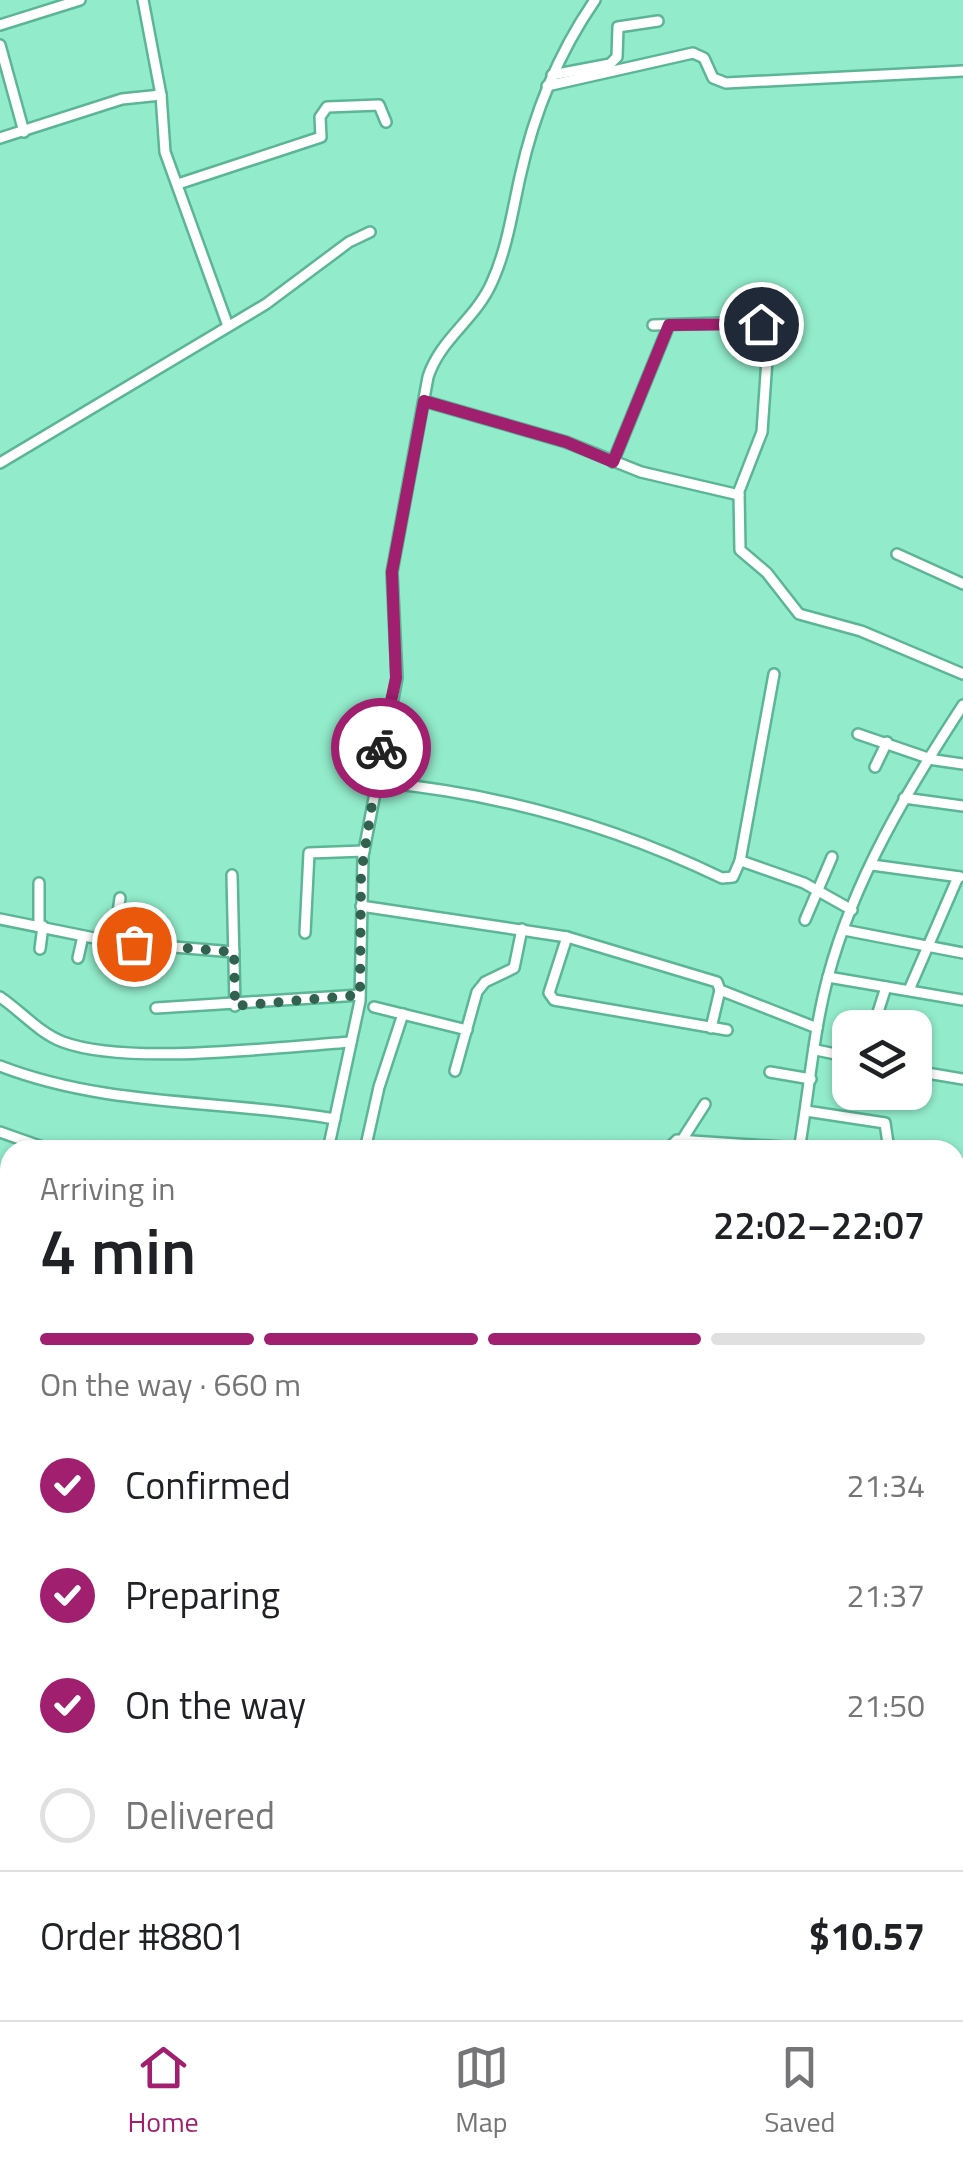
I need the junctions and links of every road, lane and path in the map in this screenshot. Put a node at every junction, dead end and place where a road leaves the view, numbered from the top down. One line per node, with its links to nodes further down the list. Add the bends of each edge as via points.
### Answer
1 (80, 0): 5 (street)
2 (143, 0): 9 (street)
3 (594, 0): 8 (street)
4 (658, 21): 8 (street, via 618,27 610,64)
5 (0, 25)
6 (0, 45): 11 (street)
7 (963, 71): 8 (street, via 726,83 693,54)
8 (550, 80): 18 (street, via 500,264 478,308 434,359)
9 (161, 95): 11 (street, via 122,99); 13 (street, via 162,136)
10 (386, 122): 13 (street, via 379,105 327,108 320,116 321,137)
11 (24, 132): 12 (street)
12 (0, 138)
13 (178, 184): 17 (street)
14 (370, 232): 17 (street)
15 (653, 325): 16 (street)
16 (669, 325): 19 (street); 21 (street, via 752,322 769,330 762,432)
17 (228, 326): 20 (street)
18 (424, 401): 19 (street); 32 (street, via 392,572 396,678)
19 (613, 462): 21 (street)
20 (0, 463)
21 (738, 495): 25 (street, via 740,550 798,614 862,631)
22 (897, 554): 23 (street)
23 (963, 584)
24 (774, 674): 37 (street)
25 (963, 674)
26 (963, 705): 29 (street)
27 (858, 734): 28 (street)
28 (886, 742): 29 (street); 31 (street)
29 (928, 759): 30 (street); 33 (street)
30 (963, 764)
31 (875, 767)
32 (377, 782): 35 (street); 37 (street, via 470,795 601,827 722,878 733,877)
33 (904, 798): 34 (street); 38 (street)
34 (963, 806)
35 (364, 851): 44 (street); 51 (street, via 309,854)
36 (832, 857): 42 (street)
37 (740, 861): 42 (street)
38 (872, 864): 40 (street); 45 (street)
39 (232, 875): 57 (street)
40 (960, 877): 55 (street)
41 (39, 883): 48 (street)
42 (818, 890): 45 (street); 47 (street)
43 (120, 898): 54 (street)
44 (361, 906): 49 (street); 64 (street)
45 (852, 910): 50 (street)
46 (0, 918): 48 (street)
47 (805, 920)
48 (41, 926): 52 (street); 56 (street)
49 (522, 929): 53 (street); 74 (street, via 514,968 480,986)
50 (844, 930): 55 (street); 60 (street)
51 (304, 933)
52 (83, 936): 54 (street); 59 (street)
53 (567, 936): 62 (street, via 718,982); 72 (street, via 549,993 554,1000)
54 (114, 942): 57 (street)
55 (928, 944): 58 (street); 63 (street)
56 (40, 948)
57 (234, 952): 67 (street)
58 (963, 953)
59 (78, 958)
60 (828, 976): 61 (street); 73 (street)
61 (886, 987): 63 (street); 70 (street)
62 (720, 990): 72 (street); 73 (street)
63 (909, 990): 66 (street)
64 (360, 995): 67 (street); 76 (street)
65 (0, 996): 76 (street, via 52,1036 82,1046 165,1052)
66 (963, 1000)
67 (235, 1006): 69 (street)
68 (374, 1007): 71 (street)
69 (156, 1008)
70 (879, 1010)
71 (403, 1014): 74 (street); 89 (street)
72 (711, 1028): 75 (street)
73 (817, 1028): 77 (street)
74 (466, 1030): 80 (street)
75 (727, 1030)
76 (351, 1042): 87 (street)
77 (816, 1050): 78 (street); 83 (street)
78 (832, 1054)
79 (0, 1066): 87 (street, via 96,1095)
80 (455, 1070)
81 (770, 1072): 83 (street)
82 (932, 1074): 84 (street)
83 (811, 1078): 86 (street)
84 (963, 1079)
85 (705, 1104): 90 (street)
86 (806, 1111): 91 (street); 92 (street, via 884,1123)
87 (335, 1119): 88 (street)
88 (330, 1140)
89 (368, 1140)
90 (682, 1140)
91 (801, 1140)
92 (887, 1140)

